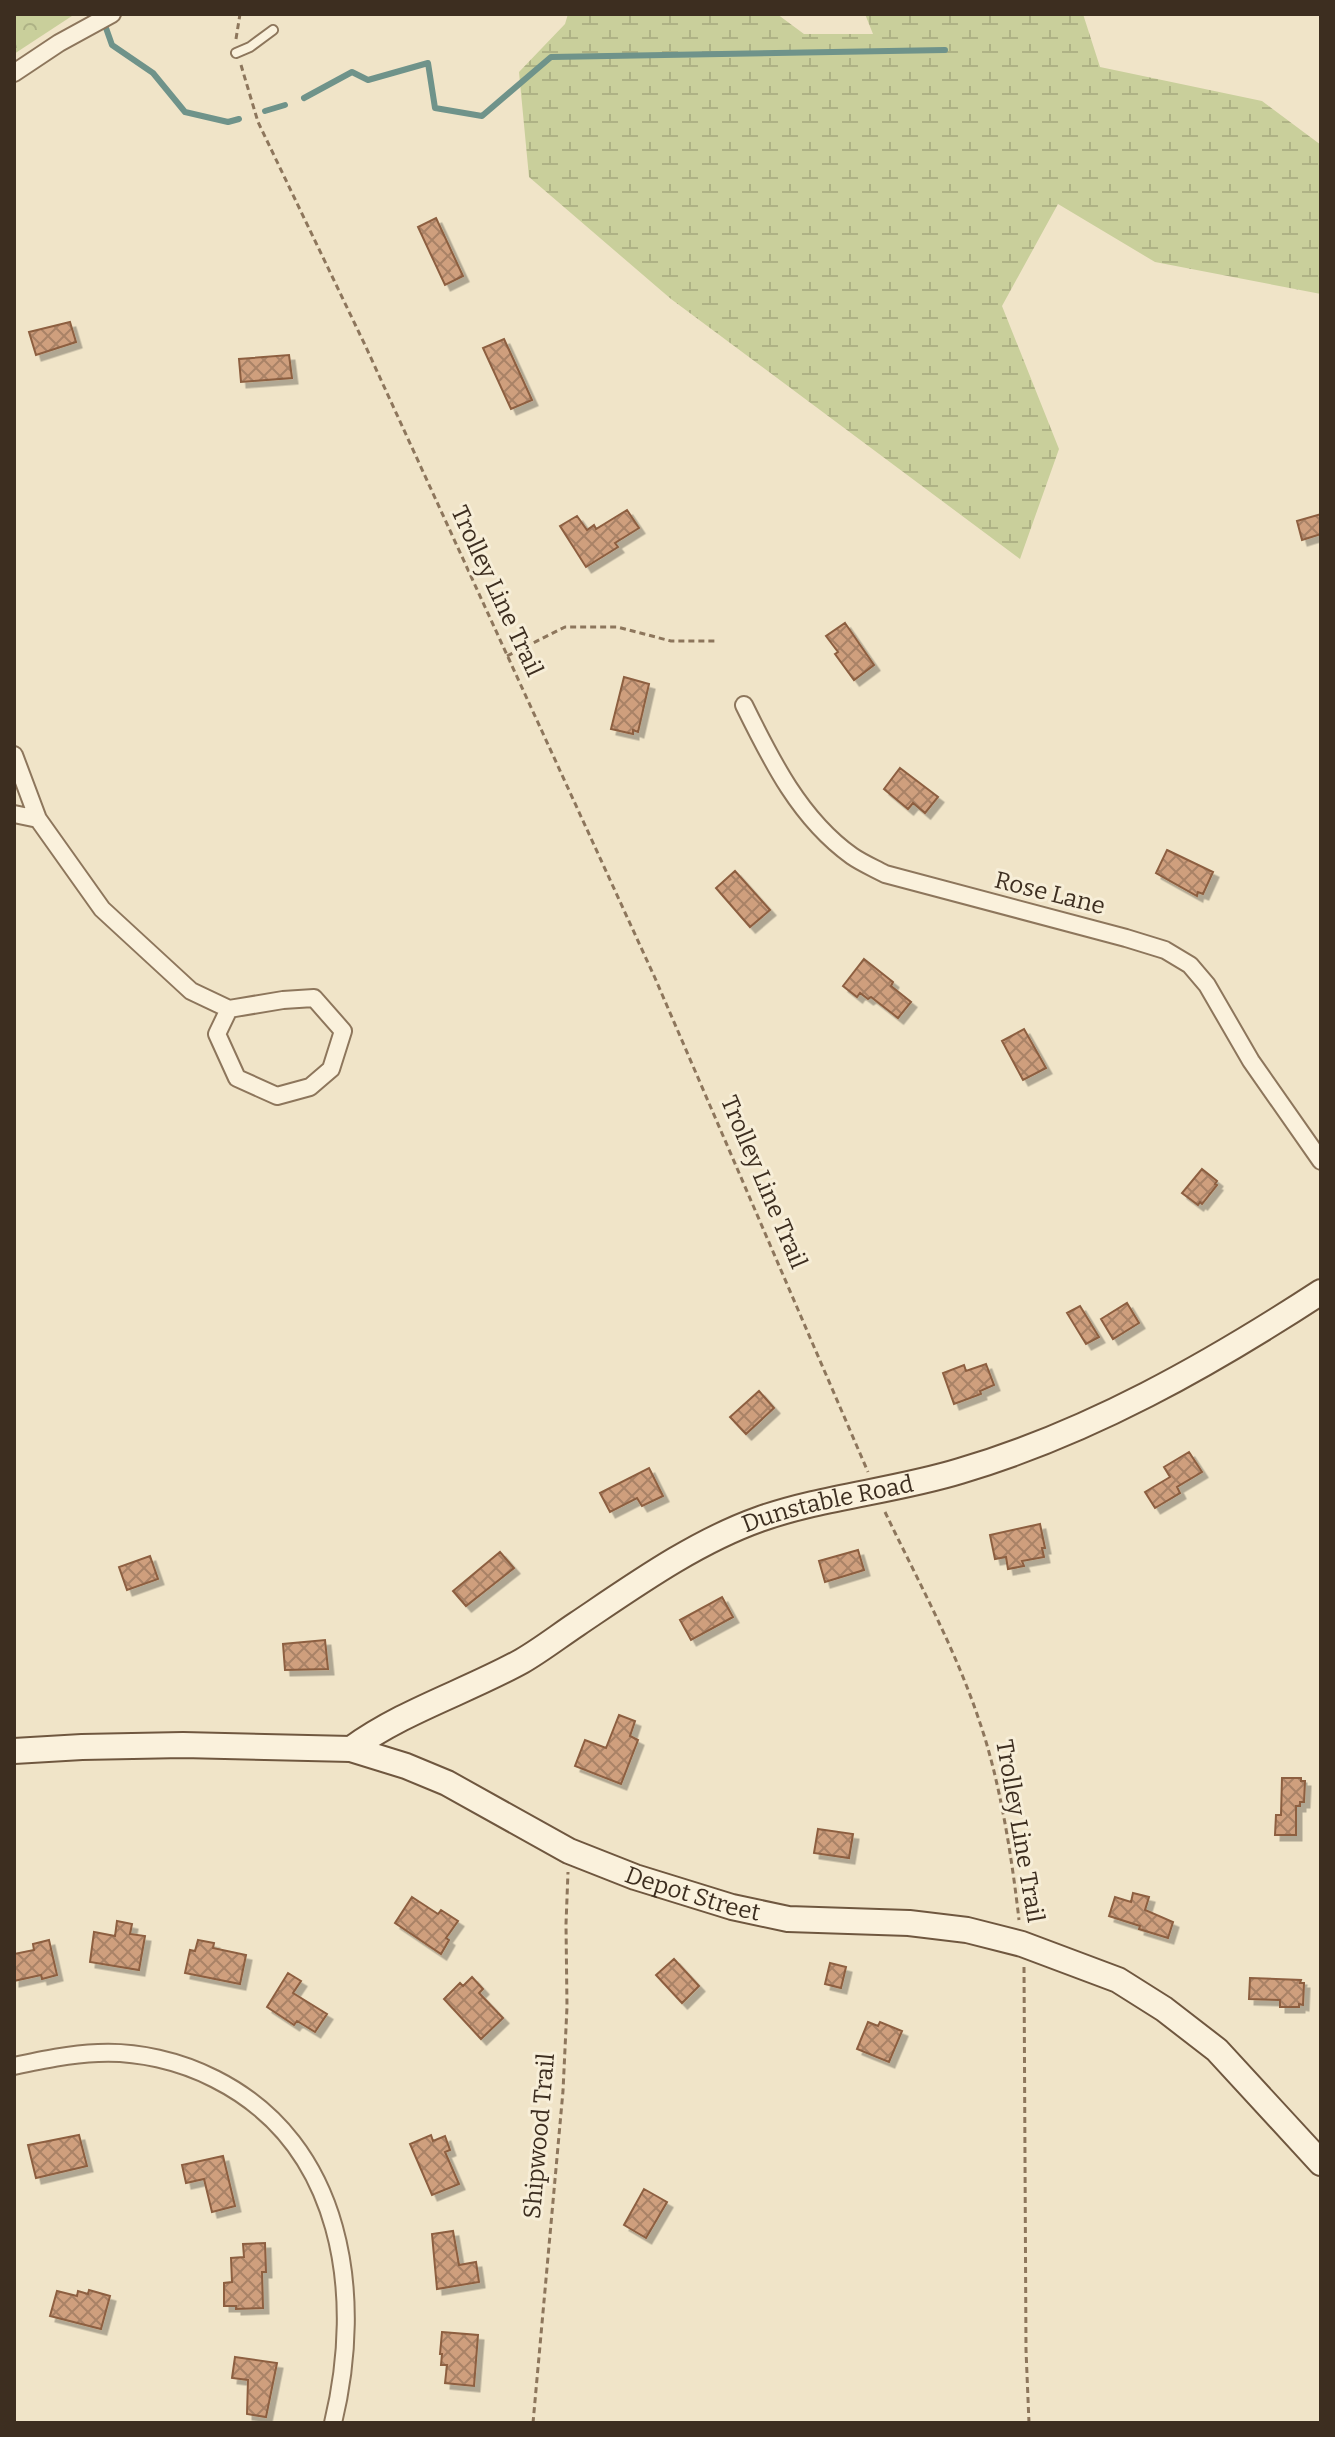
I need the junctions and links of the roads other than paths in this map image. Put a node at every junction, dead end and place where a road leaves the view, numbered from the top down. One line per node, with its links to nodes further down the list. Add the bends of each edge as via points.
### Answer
1 (112, 14): 4 (street)
2 (273, 30): 3 (lane)
3 (236, 53)
4 (14, 73)
5 (744, 705): 10 (street, Rose Lane, via 775,768 808,815 851,856 885,874 1126,938 1165,950 1190,965)
6 (14, 755): 8 (street)
7 (14, 814): 8 (street)
8 (38, 819): 9 (street, via 102,909 191,991)
9 (229, 1009): 9 (street, via 314,998 343,1031 331,1069 310,1087 277,1096 237,1078 217,1034)
10 (1321, 1161)
11 (1321, 1292): 12 (main road, Dunstable Road, via 1149,1394 1069,1431 961,1471 761,1519 712,1540 523,1660 380,1728)
12 (351, 1749): 13 (main road, Depot Street, via 183,1745); 15 (main road, Depot Street, via 447,1783 569,1851 635,1877 788,1919 967,1930 1118,1980 1217,2050)
13 (14, 1751)
14 (14, 2066): 16 (street, via 100,2053 170,2061 226,2084 273,2120 324,2193 339,2246 346,2339)
15 (1319, 2154)
16 (333, 2423)

